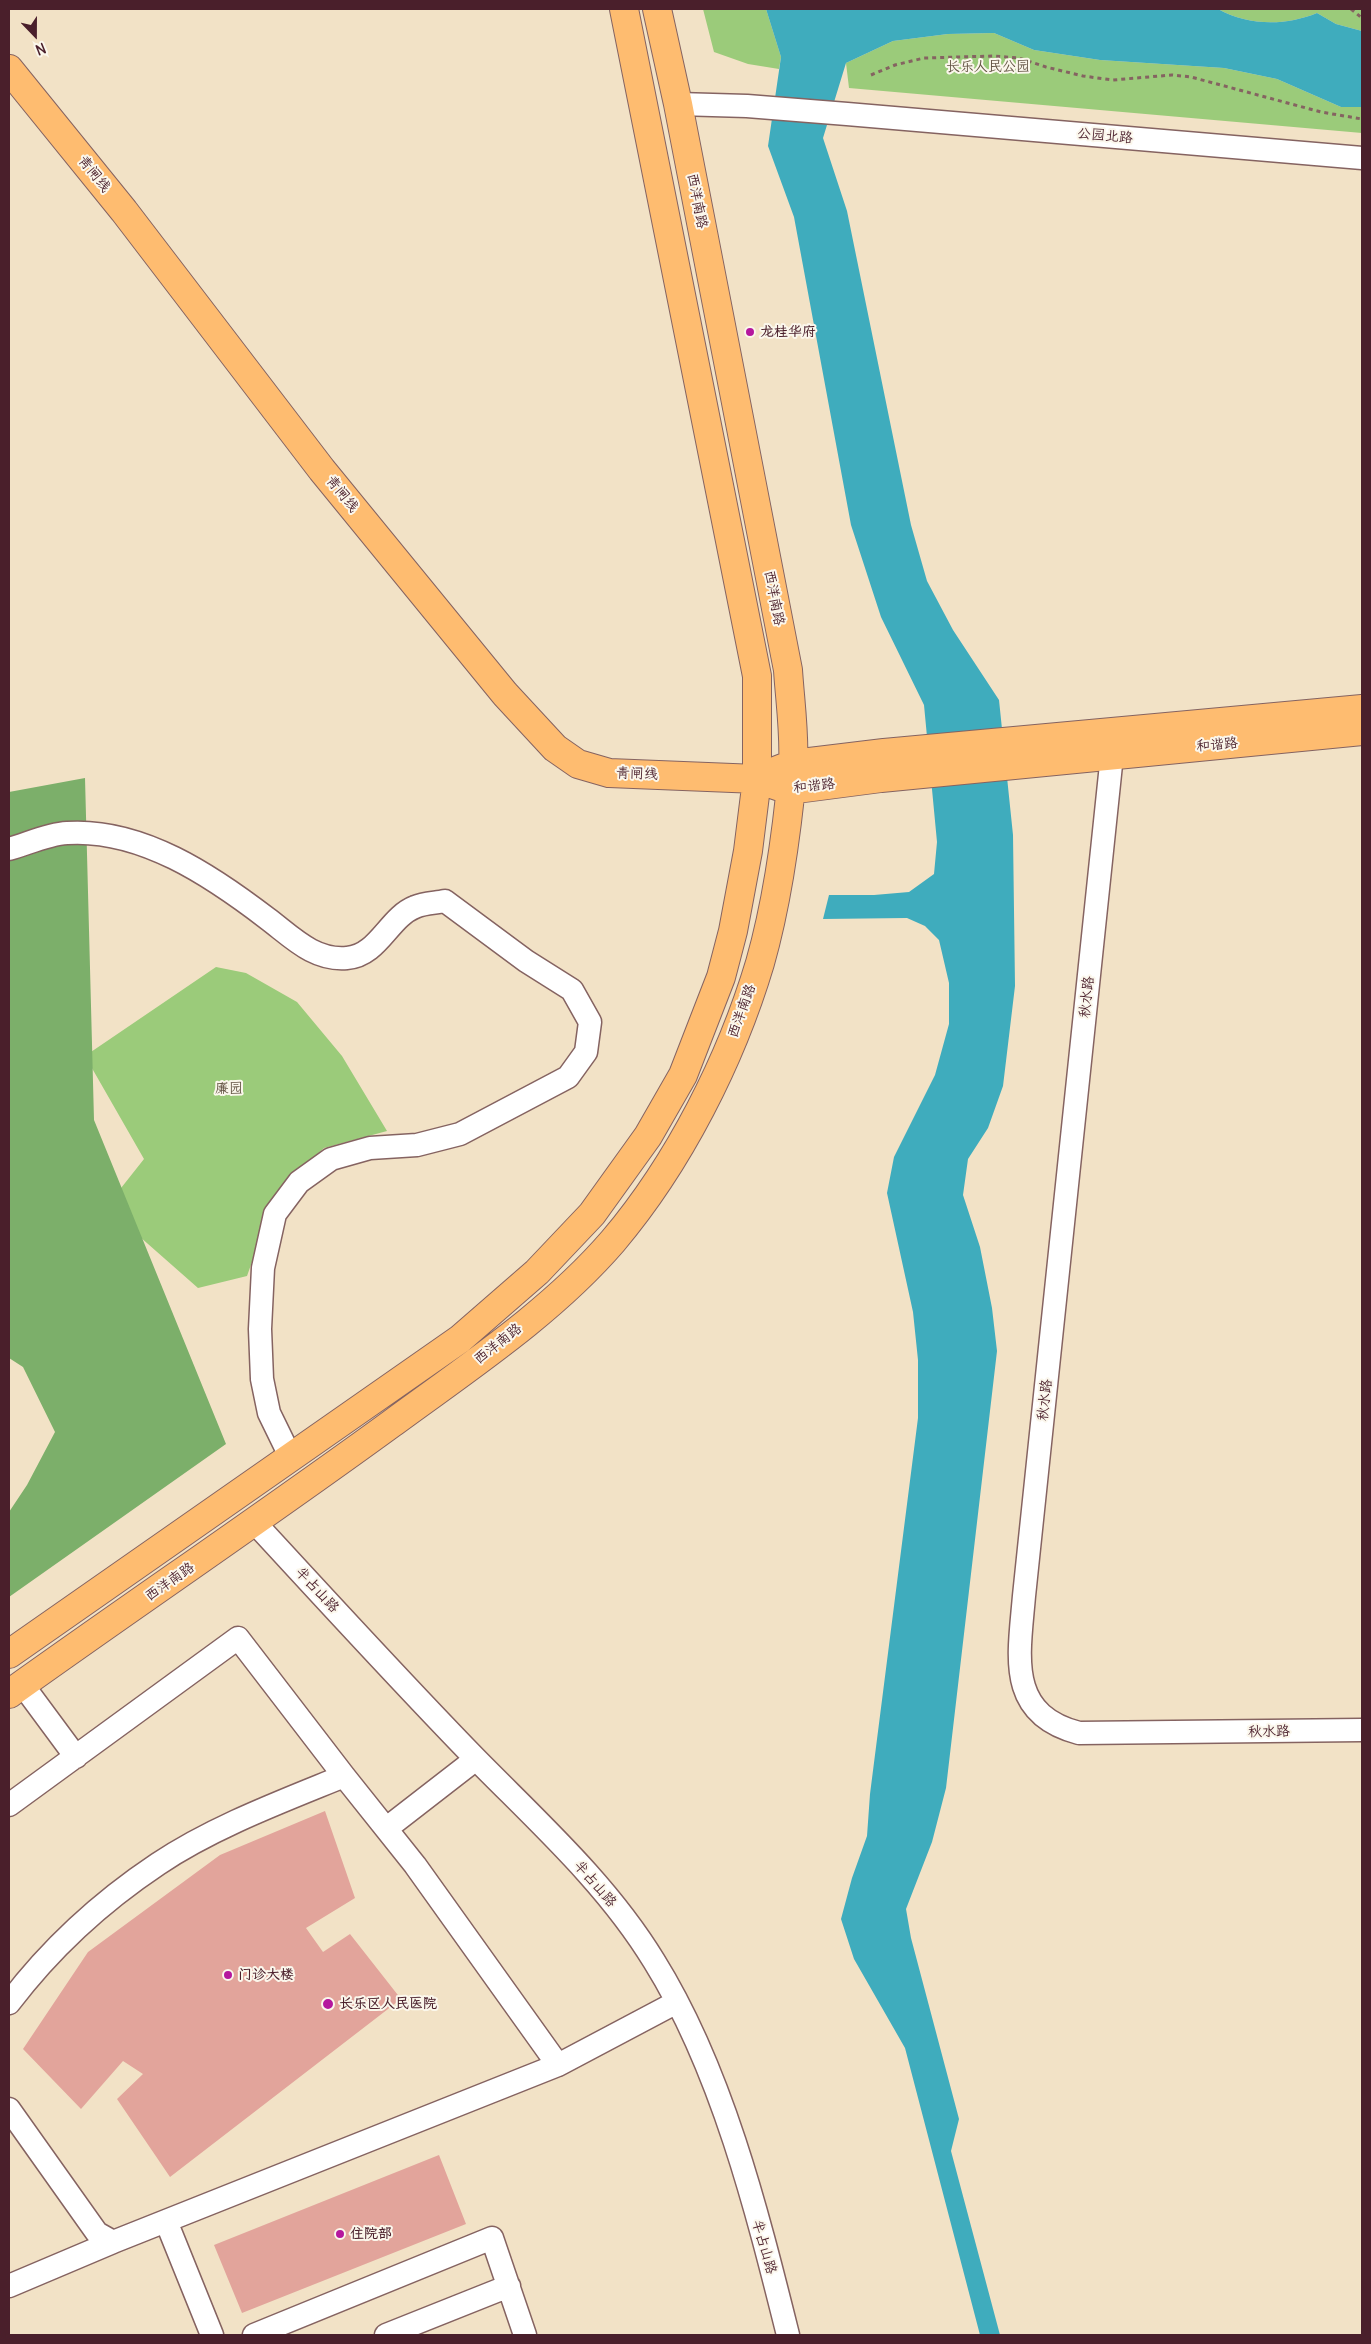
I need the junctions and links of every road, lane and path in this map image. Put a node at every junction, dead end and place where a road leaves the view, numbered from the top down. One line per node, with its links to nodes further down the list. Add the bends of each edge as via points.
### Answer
1 (624, 9): 15 (main road, 西洋南路, via 757,676)
2 (657, 9): 7 (main road, 西洋南路)
3 (1351, 9): 4 (path)
4 (1362, 18)
5 (9, 70): 15 (main road, 青闸线, via 124,211 322,470 505,694 556,748 578,764 608,773)
6 (871, 75): 8 (path, via 924,58 1011,57 1064,72 1112,80 1172,75 1191,77 1321,112)
7 (678, 104): 9 (street, 公园北路, via 747,106); 14 (main road, 西洋南路, via 788,670)
8 (1362, 119)
9 (1362, 158)
10 (1362, 709): 12 (main road, 和谐路)
11 (1362, 731): 13 (main road, 和谐路)
12 (1010, 753): 13 (main road, 和谐路); 14 (main road, 和谐路)
13 (1112, 755): 21 (street, 秋水路, via 1024,1604 1020,1657 1025,1692 1046,1720 1079,1733)
14 (791, 777): 15 (main road, 和谐路); 18 (main road, 西洋南路, via 783,853 772,907 760,962 744,1007 732,1040 690,1125 662,1175 635,1213 611,1243 561,1293 496,1347)
15 (757, 778): 17 (main road, 西洋南路, via 748,851 721,977 683,1075 648,1136 592,1214 537,1272 460,1339)
16 (9, 849): 17 (street, via 66,832 105,834 133,840 182,863 237,895 311,953 347,958 370,949 389,927 414,907 445,901 526,961 572,990 590,1022 586,1052 568,1077 460,1134 417,1145 370,1148 331,1159 299,1182 275,1214 263,1268 262,1379 269,1414)
17 (290, 1456): 19 (main road, 西洋南路)
18 (255, 1523): 20 (main road, 西洋南路); 23 (street, 半占山路)
19 (9, 1654)
20 (16, 1689): 22 (street)
21 (1362, 1730)
22 (76, 1757): 24 (street, via 238,1638); 25 (street)
23 (476, 1759): 26 (street); 27 (street, 半占山路, via 617,1908)
24 (344, 1776): 26 (street); 28 (street, via 229,1825 159,1863 90,1914 31,1974)
25 (13, 1794)
26 (387, 1828): 29 (street)
27 (677, 2002): 29 (street); 39 (street, 半占山路, via 708,2069 725,2118)
28 (9, 2003)
29 (558, 2065): 31 (street)
30 (9, 2109): 32 (street, via 98,2233)
31 (166, 2221): 32 (street); 35 (street)
32 (113, 2242): 33 (street)
33 (9, 2286)
34 (509, 2286): 36 (street, via 492,2238); 37 (street); 38 (street)
35 (212, 2335)
36 (254, 2335)
37 (386, 2335)
38 (525, 2335)
39 (788, 2335)

